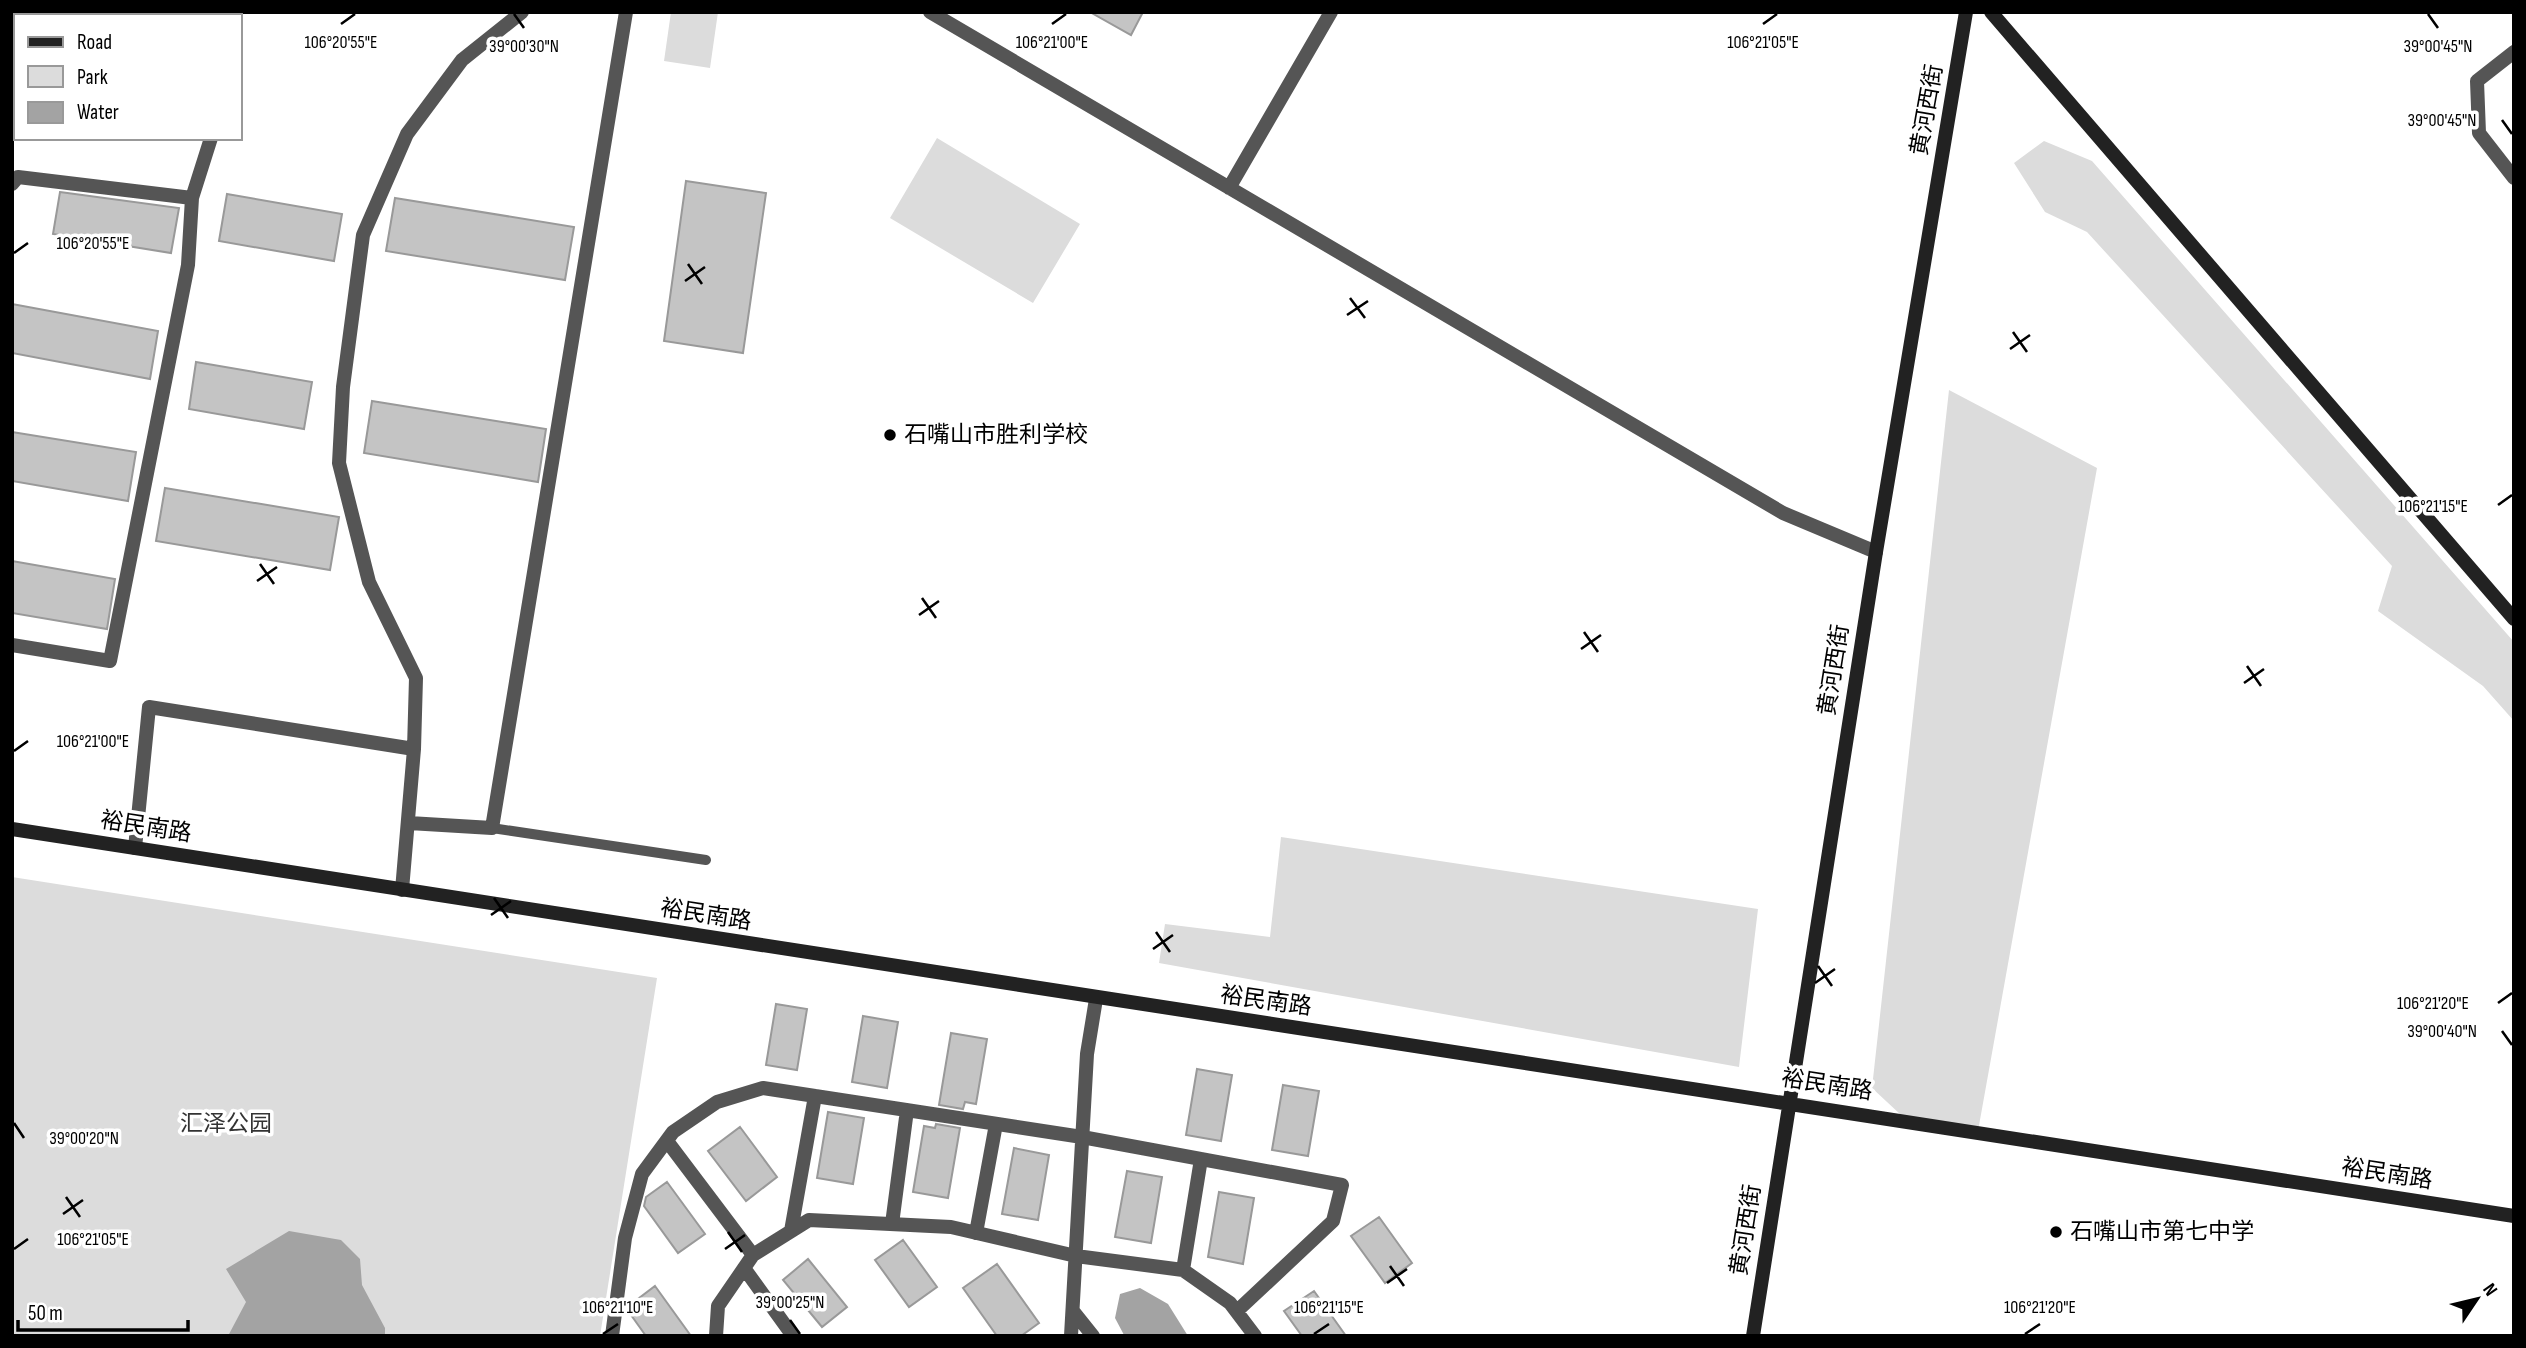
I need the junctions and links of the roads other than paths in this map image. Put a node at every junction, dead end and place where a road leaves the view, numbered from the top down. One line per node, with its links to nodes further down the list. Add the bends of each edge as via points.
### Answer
1 (522, 12): 16 (street, via 462,60 407,134 363,235 343,387 339,463 369,582 416,678)
2 (626, 12): 18 (street)
3 (930, 12): 11 (street)
4 (1331, 12): 11 (street)
5 (1966, 12): 13 (street, 黄河西街)
6 (1992, 12): 14 (street)
7 (2514, 52): 9 (street, via 2477,81 2479,133)
8 (210, 140): 12 (street)
9 (2514, 178)
10 (12, 184): 12 (street, via 19,177)
11 (1229, 188): 13 (street, via 1783,513)
12 (192, 198): 15 (street, via 187,265 110,661)
13 (1875, 552): 25 (street, 黄河西街)
14 (2514, 619)
15 (12, 645)
16 (414, 749): 17 (street); 20 (street, via 149,707)
17 (409, 822): 18 (street); 22 (street)
18 (492, 828): 21 (lane)
19 (12, 829): 20 (street, 裕民南路)
20 (135, 848): 22 (street, 裕民南路)
21 (706, 860)
22 (402, 890): 23 (street, 裕民南路)
23 (1096, 999): 25 (street, 裕民南路); 28 (street)
24 (815, 1097): 26 (street); 29 (street, via 763,1088 717,1102); 33 (street)
25 (1788, 1102): 31 (street, 裕民南路); 47 (street, 黄河西街)
26 (906, 1110): 27 (street); 32 (street)
27 (996, 1124): 28 (street); 34 (street)
28 (1082, 1137): 30 (street); 36 (street)
29 (667, 1141): 35 (street); 41 (street, via 642,1174 625,1238)
30 (1201, 1159): 38 (street); 40 (street, via 1342,1185 1333,1221)
31 (2514, 1216)
32 (892, 1224): 33 (street, via 809,1220); 34 (street)
33 (792, 1231): 35 (street)
34 (976, 1233): 36 (street)
35 (753, 1255): 37 (street)
36 (1076, 1256): 38 (street); 39 (street)
37 (744, 1268): 42 (street, via 718,1306); 43 (street)
38 (1183, 1270): 40 (street)
39 (1073, 1311): 44 (street); 45 (street)
40 (1237, 1311): 46 (street)
41 (612, 1336)
42 (716, 1336)
43 (793, 1336)
44 (1071, 1336)
45 (1093, 1336)
46 (1255, 1336)
47 (1753, 1336)

